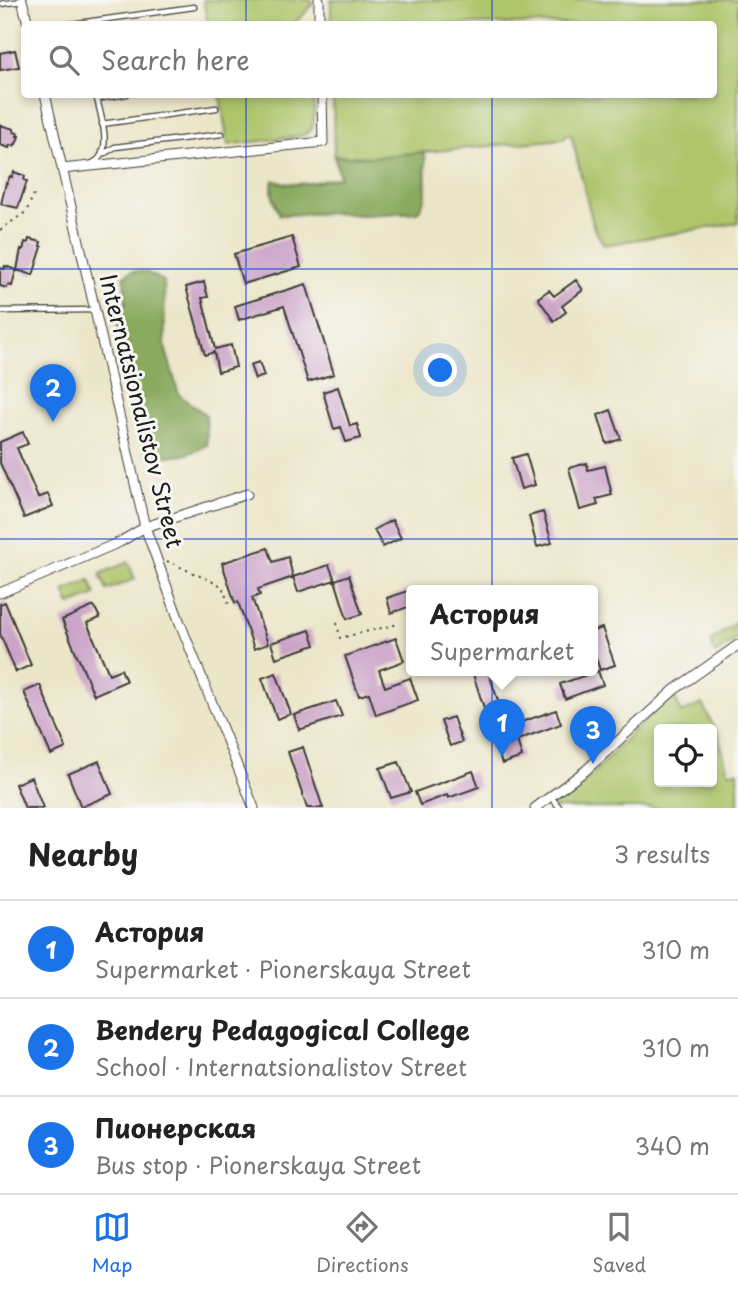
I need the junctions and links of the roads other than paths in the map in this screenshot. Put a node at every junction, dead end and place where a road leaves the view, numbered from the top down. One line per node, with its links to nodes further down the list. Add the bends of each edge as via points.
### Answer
1 (24, 0): 3 (lane); 5 (street)
2 (319, 0): 7 (street)
3 (0, 4)
4 (194, 7): 6 (lane)
5 (28, 21)
6 (100, 21)
7 (319, 21)
8 (46, 98): 16 (street, Internatsionalistov Street)
9 (96, 98): 12 (lane)
10 (321, 98): 15 (street, via 323,142)
11 (216, 108): 12 (lane)
12 (102, 124): 14 (lane)
13 (222, 134): 14 (lane)
14 (102, 152): 15 (lane, via 100,159)
15 (86, 166): 16 (street)
16 (62, 169): 17 (street, Internatsionalistov Street)
17 (95, 310): 18 (lane); 20 (street, Internatsionalistov Street)
18 (0, 312)
19 (247, 494): 20 (street)
20 (145, 527): 21 (street); 24 (street, Internatsionalistov Street)
21 (0, 593)
22 (738, 645): 23 (street, via 674,690)
23 (551, 796): 25 (street); 26 (lane)
24 (254, 808)
25 (535, 808)
26 (560, 808)

